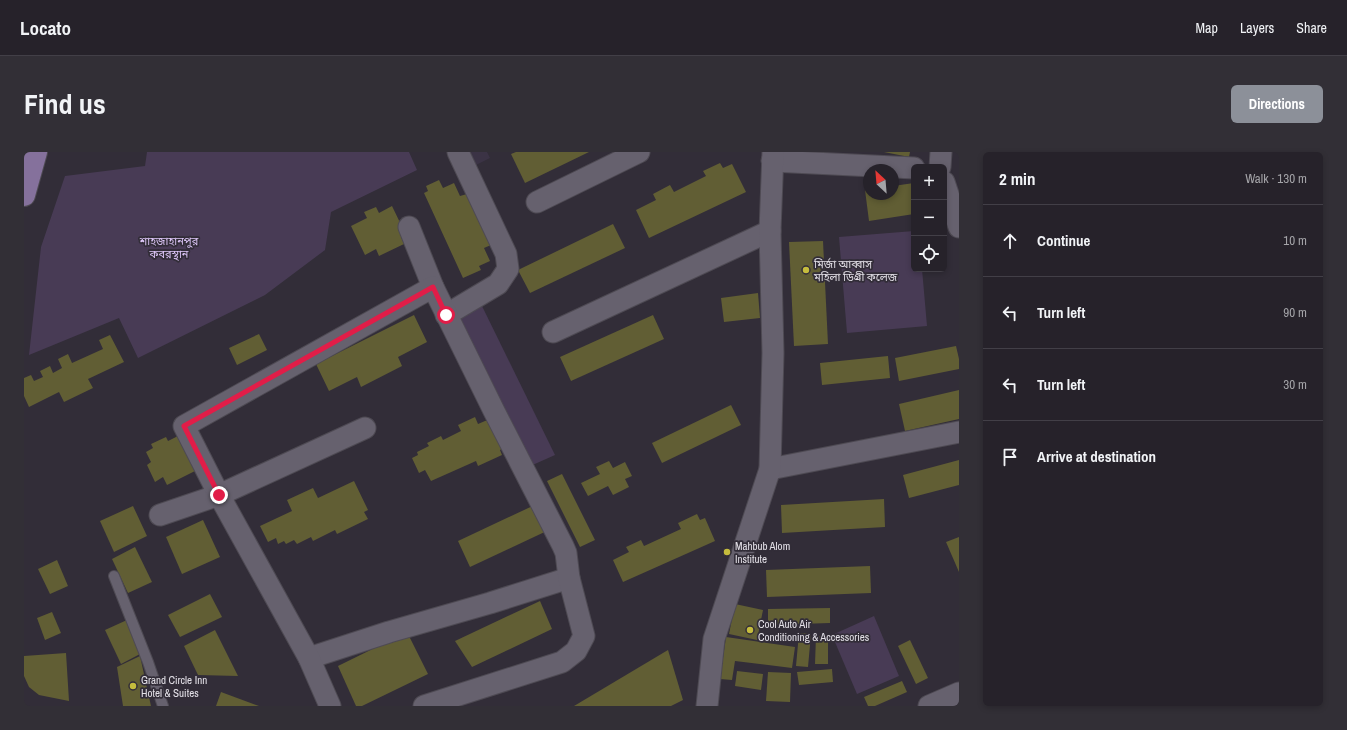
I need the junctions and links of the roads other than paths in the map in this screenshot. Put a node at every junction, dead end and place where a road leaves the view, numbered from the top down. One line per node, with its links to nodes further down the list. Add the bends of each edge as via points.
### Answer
1 (36, 152): 9 (main road)
2 (458, 152): 15 (street, via 506,254 508,269 498,284)
3 (639, 152): 10 (street)
4 (941, 152): 6 (street)
5 (772, 156): 7 (street); 13 (street)
6 (940, 164)
7 (911, 168)
8 (947, 191): 12 (street)
9 (24, 195)
10 (537, 202)
11 (409, 227): 14 (street)
12 (959, 228)
13 (770, 231): 16 (street); 19 (street, via 773,353)
14 (433, 287): 15 (street); 20 (street, via 184,426)
15 (446, 315): 23 (street, via 564,546)
16 (553, 332)
17 (365, 428): 20 (street)
18 (959, 432): 19 (street)
19 (770, 469): 29 (street, via 714,639)
20 (219, 495): 21 (street); 24 (street)
21 (160, 515)
22 (114, 576): 26 (lane)
23 (569, 578): 24 (street); 28 (street, via 584,636 576,651 562,662)
24 (309, 658): 27 (street)
25 (959, 693): 30 (street)
26 (163, 706)
27 (330, 706)
28 (424, 706)
29 (707, 706)
30 (929, 706)

